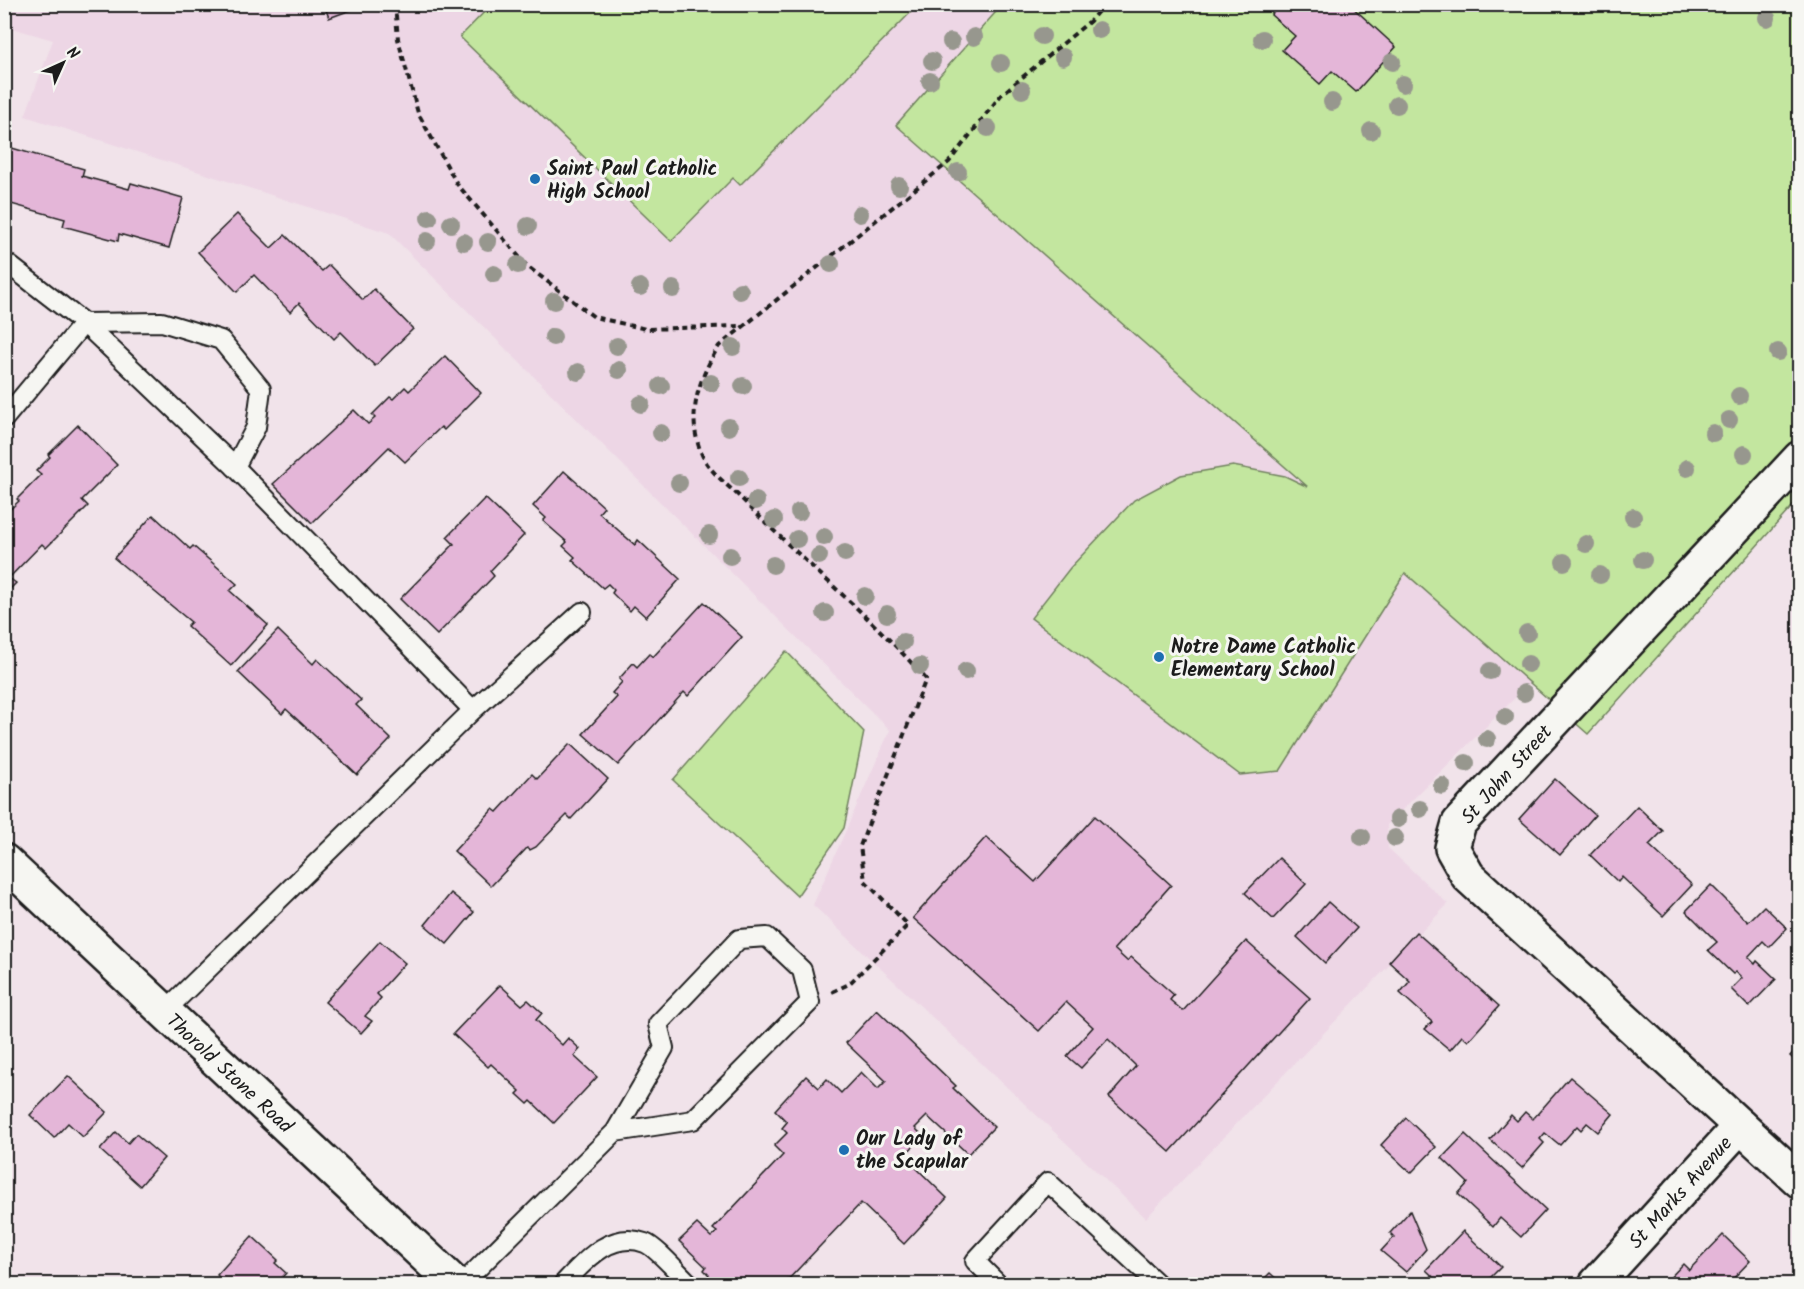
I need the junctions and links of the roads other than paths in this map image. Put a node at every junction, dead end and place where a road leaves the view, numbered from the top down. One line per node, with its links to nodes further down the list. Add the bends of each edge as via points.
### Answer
1 (4, 261): 2 (lane)
2 (84, 323): 3 (lane); 5 (lane); 5 (lane, via 162,322 220,340 261,389 256,427)
3 (4, 419)
4 (1800, 458): 10 (street, St John Street, via 1460,823 1452,848 1468,876)
5 (235, 467): 7 (lane)
6 (582, 612): 7 (lane)
7 (473, 710): 9 (lane)
8 (4, 861): 9 (street, Thorold Stone Road)
9 (164, 1012): 13 (street, Thorold Stone Road)
10 (1740, 1126): 12 (street, St John Street); 19 (street, St Marks Avenue)
11 (615, 1132): 11 (lane, via 693,1120 810,1002 802,970 767,937 739,939 658,1024 664,1048); 14 (lane)
12 (1800, 1181)
13 (455, 1284)
14 (462, 1284)
15 (563, 1284): 16 (lane, via 585,1260 613,1241 646,1243)
16 (690, 1284)
17 (998, 1284): 18 (lane, via 975,1261 1048,1182)
18 (1158, 1284)
19 (1596, 1284)

